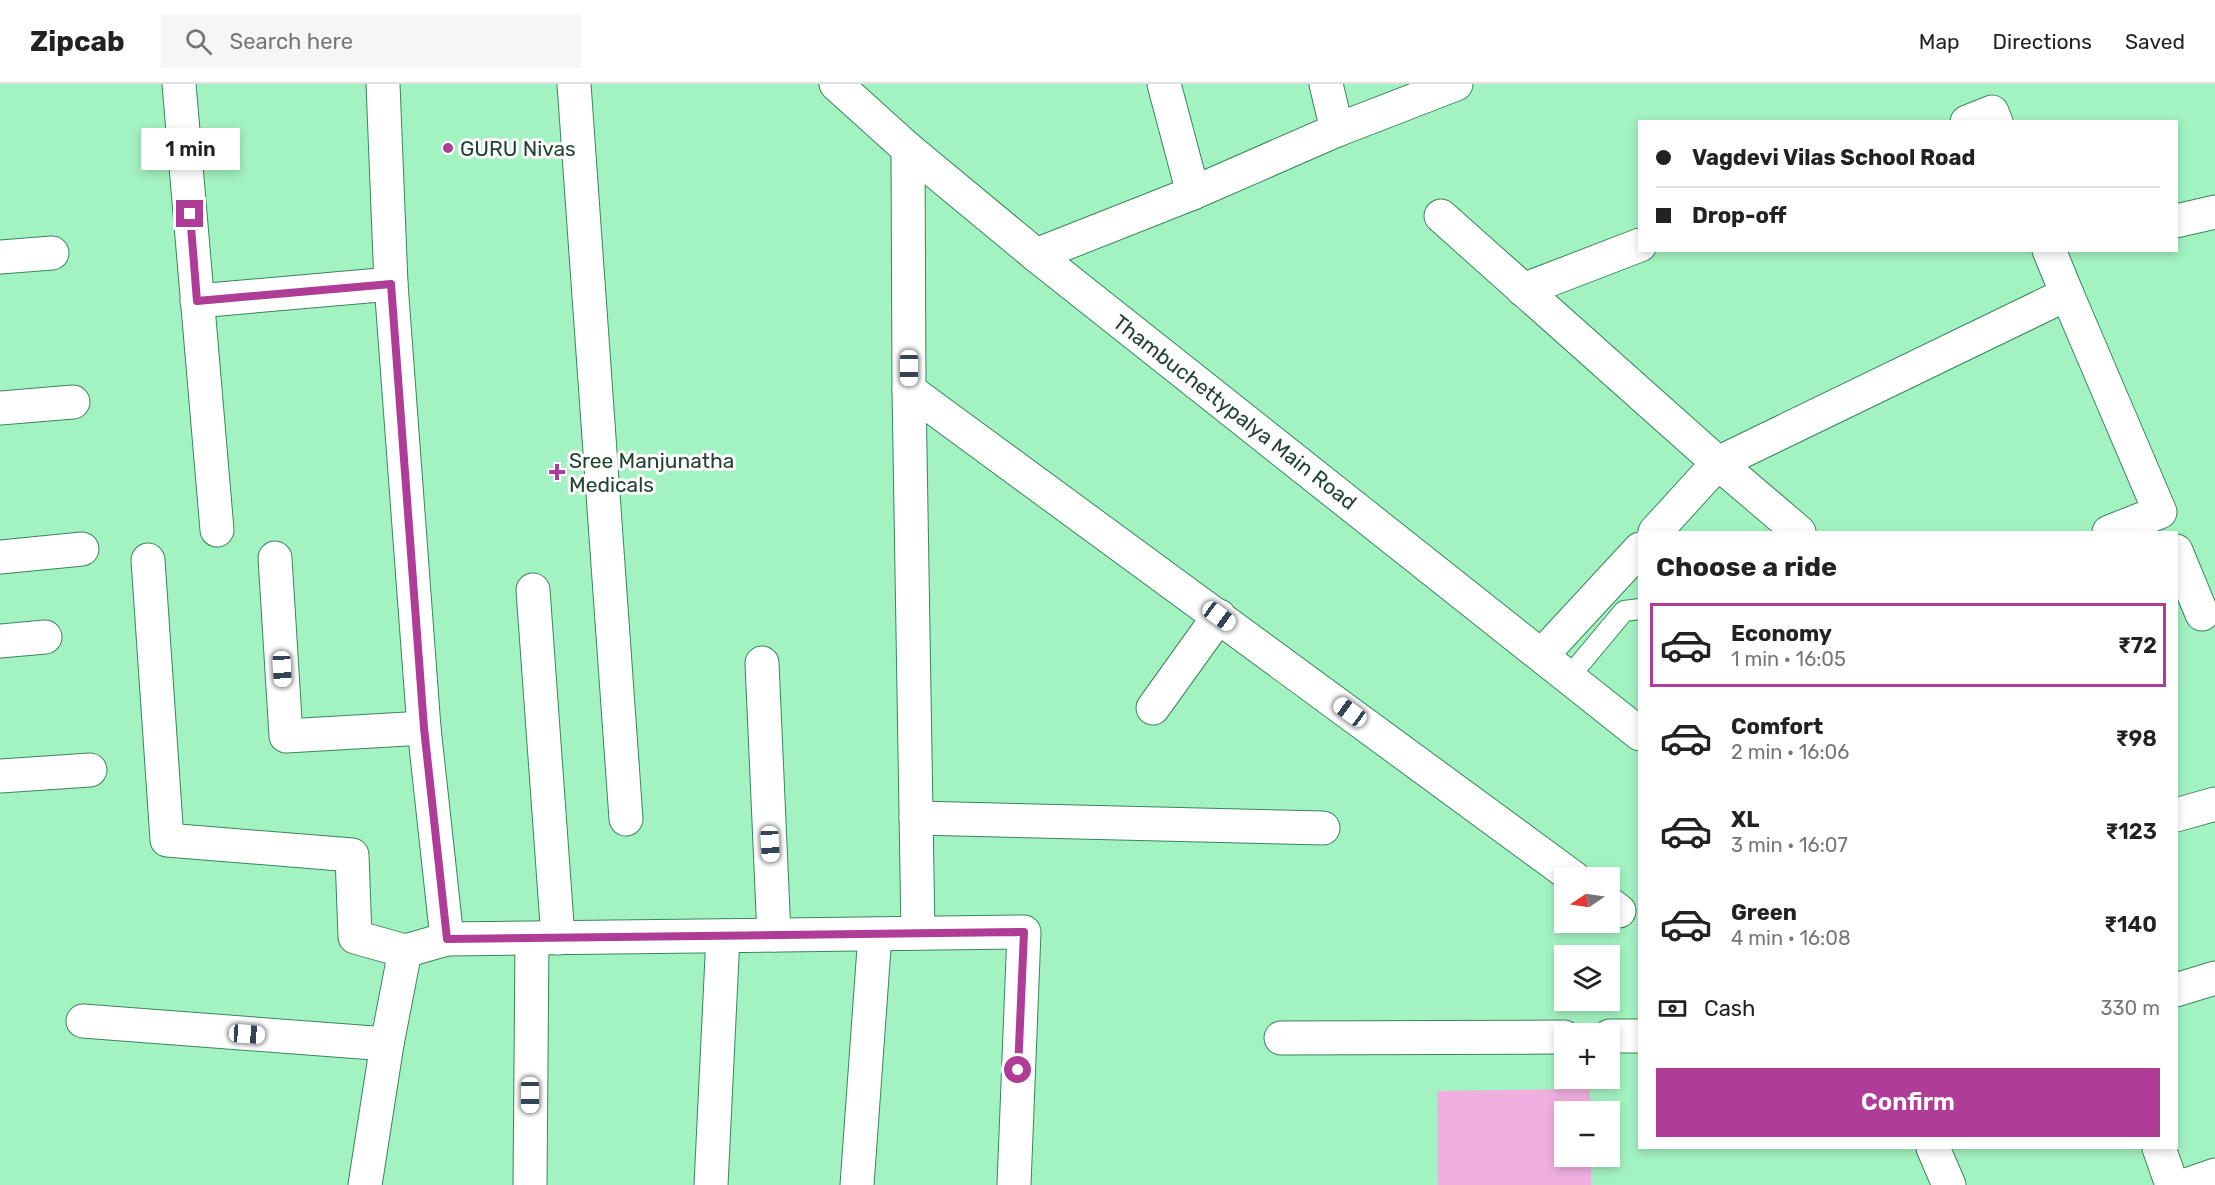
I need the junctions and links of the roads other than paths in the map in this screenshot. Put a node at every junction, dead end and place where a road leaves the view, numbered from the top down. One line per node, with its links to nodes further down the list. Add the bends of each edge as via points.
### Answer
1 (179, 84): 24 (street)
2 (382, 84): 21 (street)
3 (574, 84): 57 (street)
4 (836, 84): 11 (street, Thambuchettypalya Main Road)
5 (1164, 84): 12 (street)
6 (1326, 84): 10 (street)
7 (1456, 84): 10 (street)
8 (1972, 120): 9 (street, via 1992,112)
9 (1995, 120)
10 (1337, 130): 12 (street)
11 (908, 148): 19 (street, Thambuchettypalya Main Road); 25 (street)
12 (1193, 193): 19 (street)
13 (2215, 212): 15 (street)
14 (1442, 216): 22 (street)
15 (2178, 221)
16 (1638, 246): 22 (street)
17 (2050, 252): 23 (street)
18 (52, 253): 20 (street)
19 (1036, 255): 46 (street, Thambuchettypalya Main Road)
20 (0, 257)
21 (391, 284): 24 (street); 50 (street)
22 (1523, 290): 28 (street)
23 (2067, 294): 28 (street); 29 (street)
24 (197, 301): 30 (street)
25 (909, 390): 43 (street); 56 (street)
26 (73, 402): 27 (street)
27 (0, 408)
28 (1718, 463): 31 (street); 32 (street)
29 (2164, 522): 33 (street)
30 (217, 531)
31 (1655, 531)
32 (1798, 531)
33 (2114, 531)
34 (82, 549): 36 (street)
35 (1638, 551): 46 (street)
36 (0, 556)
37 (2178, 556): 42 (street)
38 (275, 558): 50 (street, via 286,736)
39 (148, 560): 66 (street, via 166,840 352,855 356,937)
40 (533, 590): 64 (street)
41 (1638, 609): 48 (lane, via 1624,611)
42 (2202, 614)
43 (1219, 616): 49 (street); 59 (street)
44 (45, 637): 45 (street)
45 (0, 641)
46 (1542, 655): 48 (street, Thambuchettypalya Main Road)
47 (762, 663): 62 (street)
48 (1569, 677): 51 (street, Thambuchettypalya Main Road)
49 (1153, 708)
50 (424, 728): 65 (street)
51 (1638, 728)
52 (90, 770): 53 (street)
53 (0, 776)
54 (2215, 804): 55 (street)
55 (2178, 814)
56 (916, 818): 58 (street); 60 (street)
57 (626, 819)
58 (1323, 828)
59 (1559, 867)
60 (918, 933): 61 (street); 82 (street, via 1024,932)
61 (875, 934): 62 (street); 81 (street)
62 (774, 935): 63 (street)
63 (723, 936): 64 (street); 80 (street)
64 (545, 938): 65 (street); 79 (street)
65 (447, 939): 66 (street)
66 (405, 951): 74 (street)
67 (2215, 978): 68 (street)
68 (2178, 989)
69 (83, 1021): 74 (street)
70 (1620, 1036): 71 (street)
71 (1638, 1036)
72 (1554, 1037): 73 (street)
73 (1281, 1038)
74 (387, 1044): 78 (street)
75 (1933, 1149): 83 (street)
76 (2159, 1149): 84 (street)
77 (2215, 1175): 85 (street)
78 (365, 1185)
79 (530, 1185)
80 (711, 1185)
81 (856, 1185)
82 (1014, 1185)
83 (1948, 1185)
84 (2172, 1185)
85 (2186, 1185)

